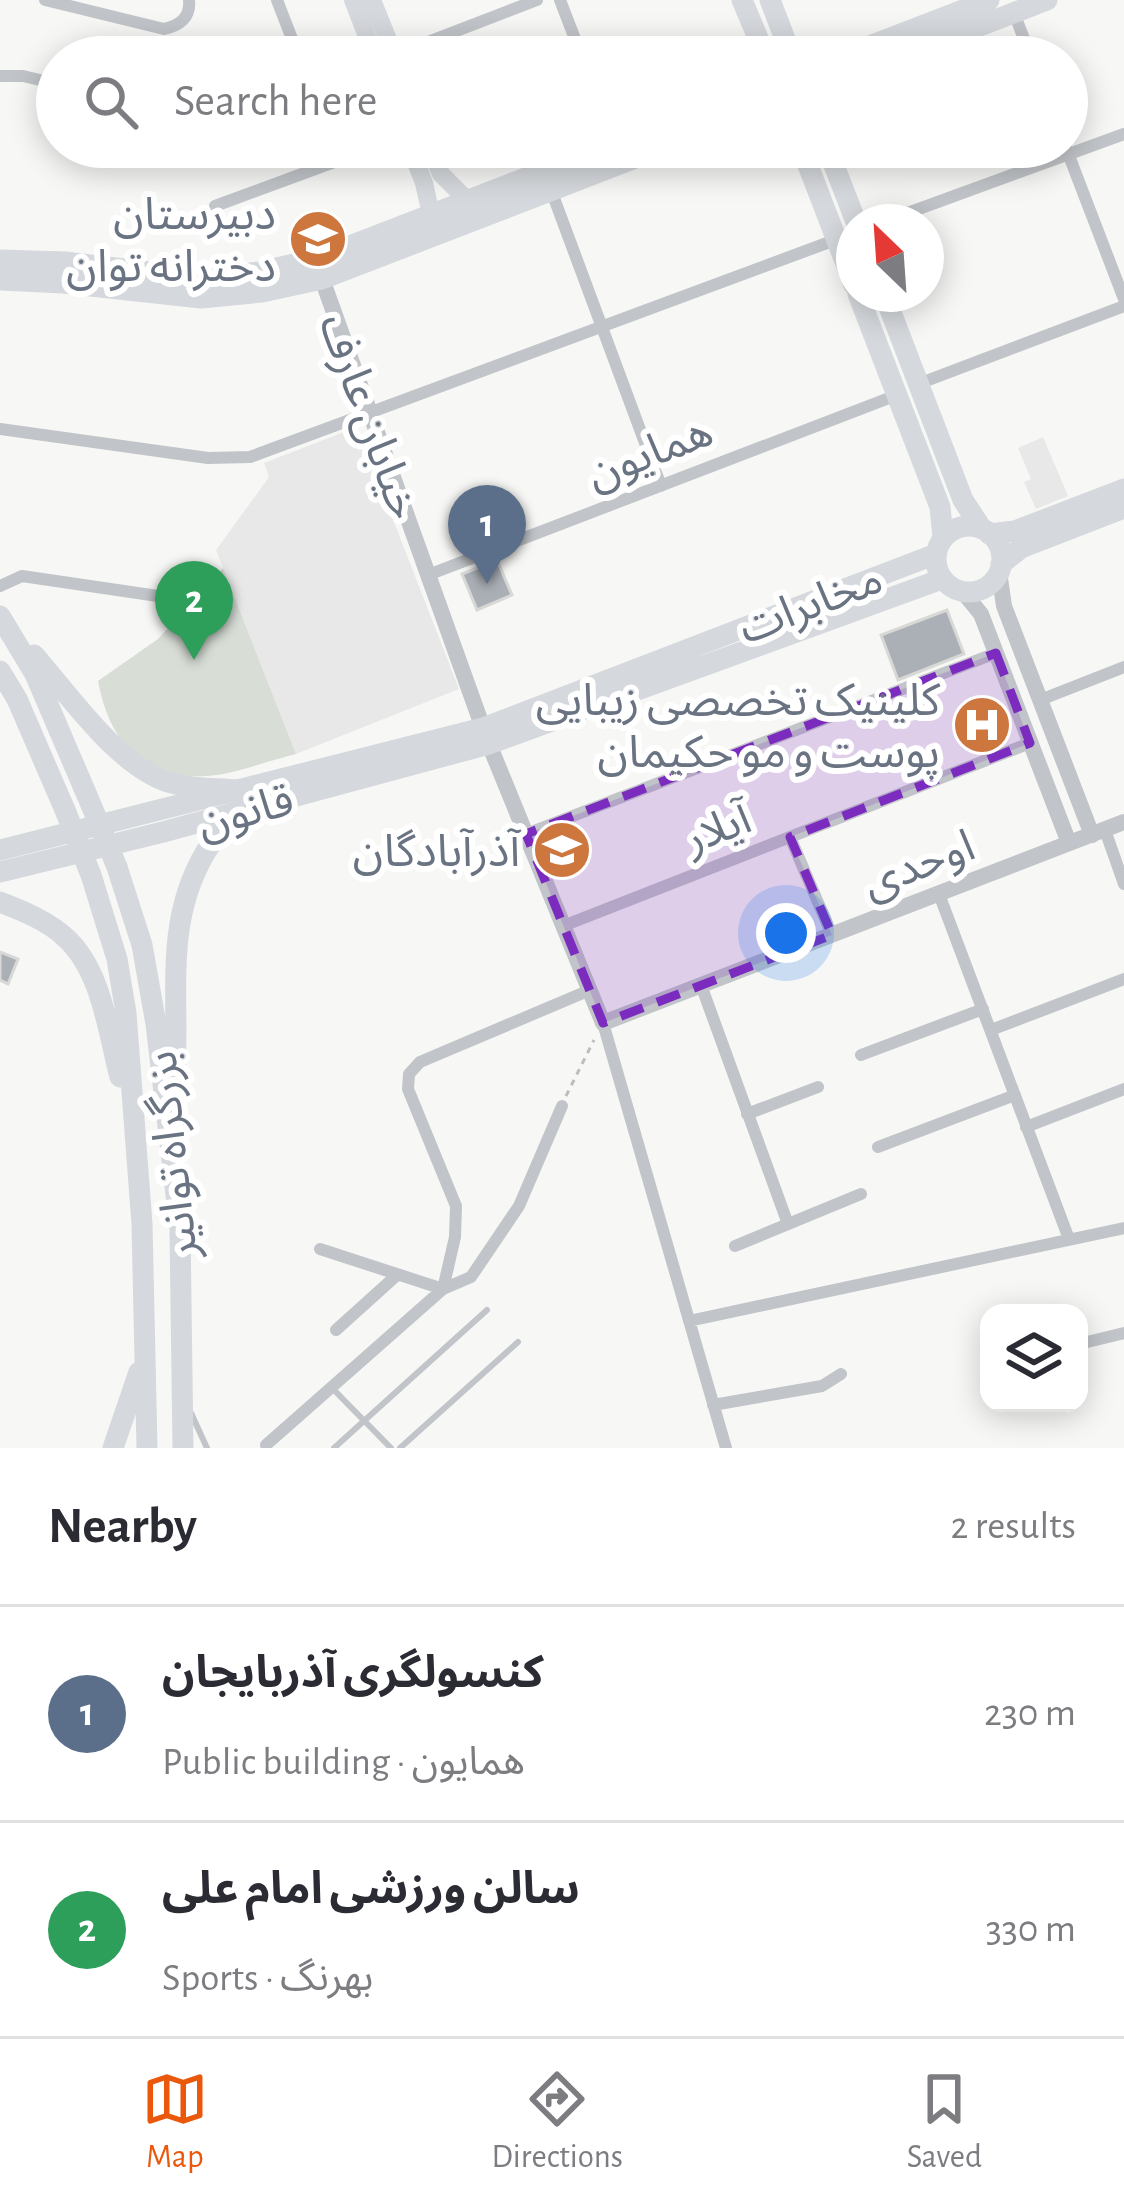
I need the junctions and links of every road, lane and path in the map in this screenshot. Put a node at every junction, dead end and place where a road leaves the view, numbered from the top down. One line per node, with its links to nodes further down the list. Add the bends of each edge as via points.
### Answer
1 (45, 0): 2 (street, via 164,29 185,19)
2 (189, 0)
3 (278, 0): 13 (street)
4 (353, 0): 14 (main road)
5 (372, 0): 15 (main road)
6 (537, 0): 16 (street)
7 (560, 0): 17 (street)
8 (742, 0): 18 (main road)
9 (770, 0): 19 (main road)
10 (989, 0): 20 (main road)
11 (1047, 0): 12 (main road)
12 (1014, 13): 21 (main road); 22 (street)
13 (291, 36)
14 (367, 36)
15 (386, 36)
16 (445, 36)
17 (574, 36)
18 (757, 36)
19 (784, 36)
20 (896, 36)
21 (954, 36)
22 (1023, 36)
23 (0, 76): 24 (street)
24 (36, 79)
25 (1124, 134): 26 (street)
26 (1088, 145)
27 (318, 168): 40 (street)
28 (418, 168): 41 (main road)
29 (438, 168): 37 (main road)
30 (578, 168): 37 (main road)
31 (582, 168): 36 (main road)
32 (811, 168): 42 (main road)
33 (835, 168): 38 (main road)
34 (1023, 168): 39 (street)
35 (1073, 168): 46 (street)
36 (551, 190): 45 (main road); 49 (street)
37 (467, 200): 41 (main road)
38 (849, 204)
39 (930, 204)
40 (215, 206)
41 (430, 214): 44 (main road, via 316,260 259,272 201,278 65,262)
42 (836, 218)
43 (836, 239): 49 (street)
44 (10, 270): 45 (main road, via 201,298)
45 (322, 279): 52 (street, خیابان عارف)
46 (1124, 302): 50 (street)
47 (865, 312): 51 (main road)
48 (891, 312): 50 (main road)
49 (601, 325): 52 (street); 54 (street)
50 (918, 384): 57 (main road, via 963,500)
51 (897, 395): 54 (street, همایون); 58 (main road, via 940,508)
52 (369, 410): 53 (street, via 250,457); 60 (street, خیابان عارف)
53 (0, 429)
54 (661, 486): 60 (street, همایون)
55 (1124, 489): 57 (main road, via 1015,531)
56 (1124, 508): 59 (main road, via 1021,548)
57 (986, 531): 58 (main road, via 965,526); 59 (main road, via 1000,548)
58 (940, 546): 61 (main road); 70 (main road, مخابرات)
59 (1000, 568): 63 (main road, via 988,586); 69 (street, via 1004,606)
60 (428, 575): 70 (street, خیابان عارف)
61 (942, 579): 63 (main road); 70 (main road, مخابرات)
62 (0, 586): 64 (street, via 22,576)
63 (964, 592): 66 (street)
64 (185, 600)
65 (2, 618): 72 (main road, via 147,774); 98 (main road, بزرگراه توانیر, via 117,867 142,945)
66 (996, 653): 71 (street); 75 (street)
67 (1124, 667): 69 (street)
68 (0, 671): 97 (main road, بزرگراه توانیر, via 65,810 117,959)
69 (1040, 700): 74 (street)
70 (486, 736): 72 (main road, قانون); 75 (street, خیابان عارف)
71 (1030, 743): 76 (street, آیلار); 77 (street)
72 (242, 800): 78 (main road, قانون); 79 (main road, قانون); 98 (main road, via 213,839 178,925)
73 (1124, 823): 74 (street, اوحدی)
74 (1098, 832): 77 (street, اوحدی); 80 (street)
75 (526, 834): 83 (street, خیابان عارف)
76 (790, 837): 83 (street, آیلار); 84 (street)
77 (1069, 844): 81 (street, اوحدی)
78 (0, 850)
79 (0, 872)
80 (1124, 884)
81 (938, 894): 84 (street, اوحدی); 88 (street)
82 (0, 902): 97 (main road, via 68,939 92,974)
83 (563, 926): 87 (street, خیابان عارف)
84 (832, 934): 86 (street, اوحدی)
85 (1124, 979): 90 (street)
86 (701, 985): 89 (street, اوحدی); 96 (street)
87 (590, 990): 89 (street, خیابان عارف); 108 (street, via 420,1062 409,1074 456,1206)
88 (982, 1009): 90 (street); 91 (street)
89 (603, 1023): 95 (path); 110 (street)
90 (991, 1030): 94 (street)
91 (861, 1055)
92 (818, 1087): 96 (street)
93 (1124, 1089): 99 (street)
94 (1015, 1095): 99 (street); 100 (street)
95 (562, 1106): 108 (street, via 519,1206 471,1277)
96 (747, 1114): 102 (street)
97 (133, 1123): 115 (main road, بزرگراه توانیر)
98 (169, 1127): 118 (main road, بزرگراه توانیر)
99 (1026, 1127): 104 (street)
100 (878, 1148)
101 (861, 1193): 102 (street)
102 (788, 1224): 105 (street)
103 (1124, 1228): 104 (street)
104 (1069, 1239): 110 (street)
105 (735, 1246)
106 (320, 1249): 107 (street)
107 (397, 1275): 108 (street); 111 (street)
108 (443, 1289): 117 (street)
109 (487, 1310): 120 (lane)
110 (689, 1321): 119 (street)
111 (336, 1330)
112 (1124, 1333): 114 (street)
113 (518, 1342): 128 (lane)
114 (1088, 1342)
115 (145, 1354): 122 (main road); 123 (main road, بزرگراه توانیر)
116 (841, 1374): 119 (street, via 822,1386)
117 (331, 1387): 120 (lane); 121 (street)
118 (184, 1399): 124 (main road, بزرگراه توانیر); 125 (lane)
119 (713, 1406): 129 (street)
120 (364, 1421): 126 (lane); 127 (lane)
121 (266, 1445)
122 (113, 1448)
123 (147, 1448)
124 (183, 1448)
125 (207, 1448)
126 (334, 1448)
127 (391, 1448)
128 (400, 1448)
129 (726, 1448)

